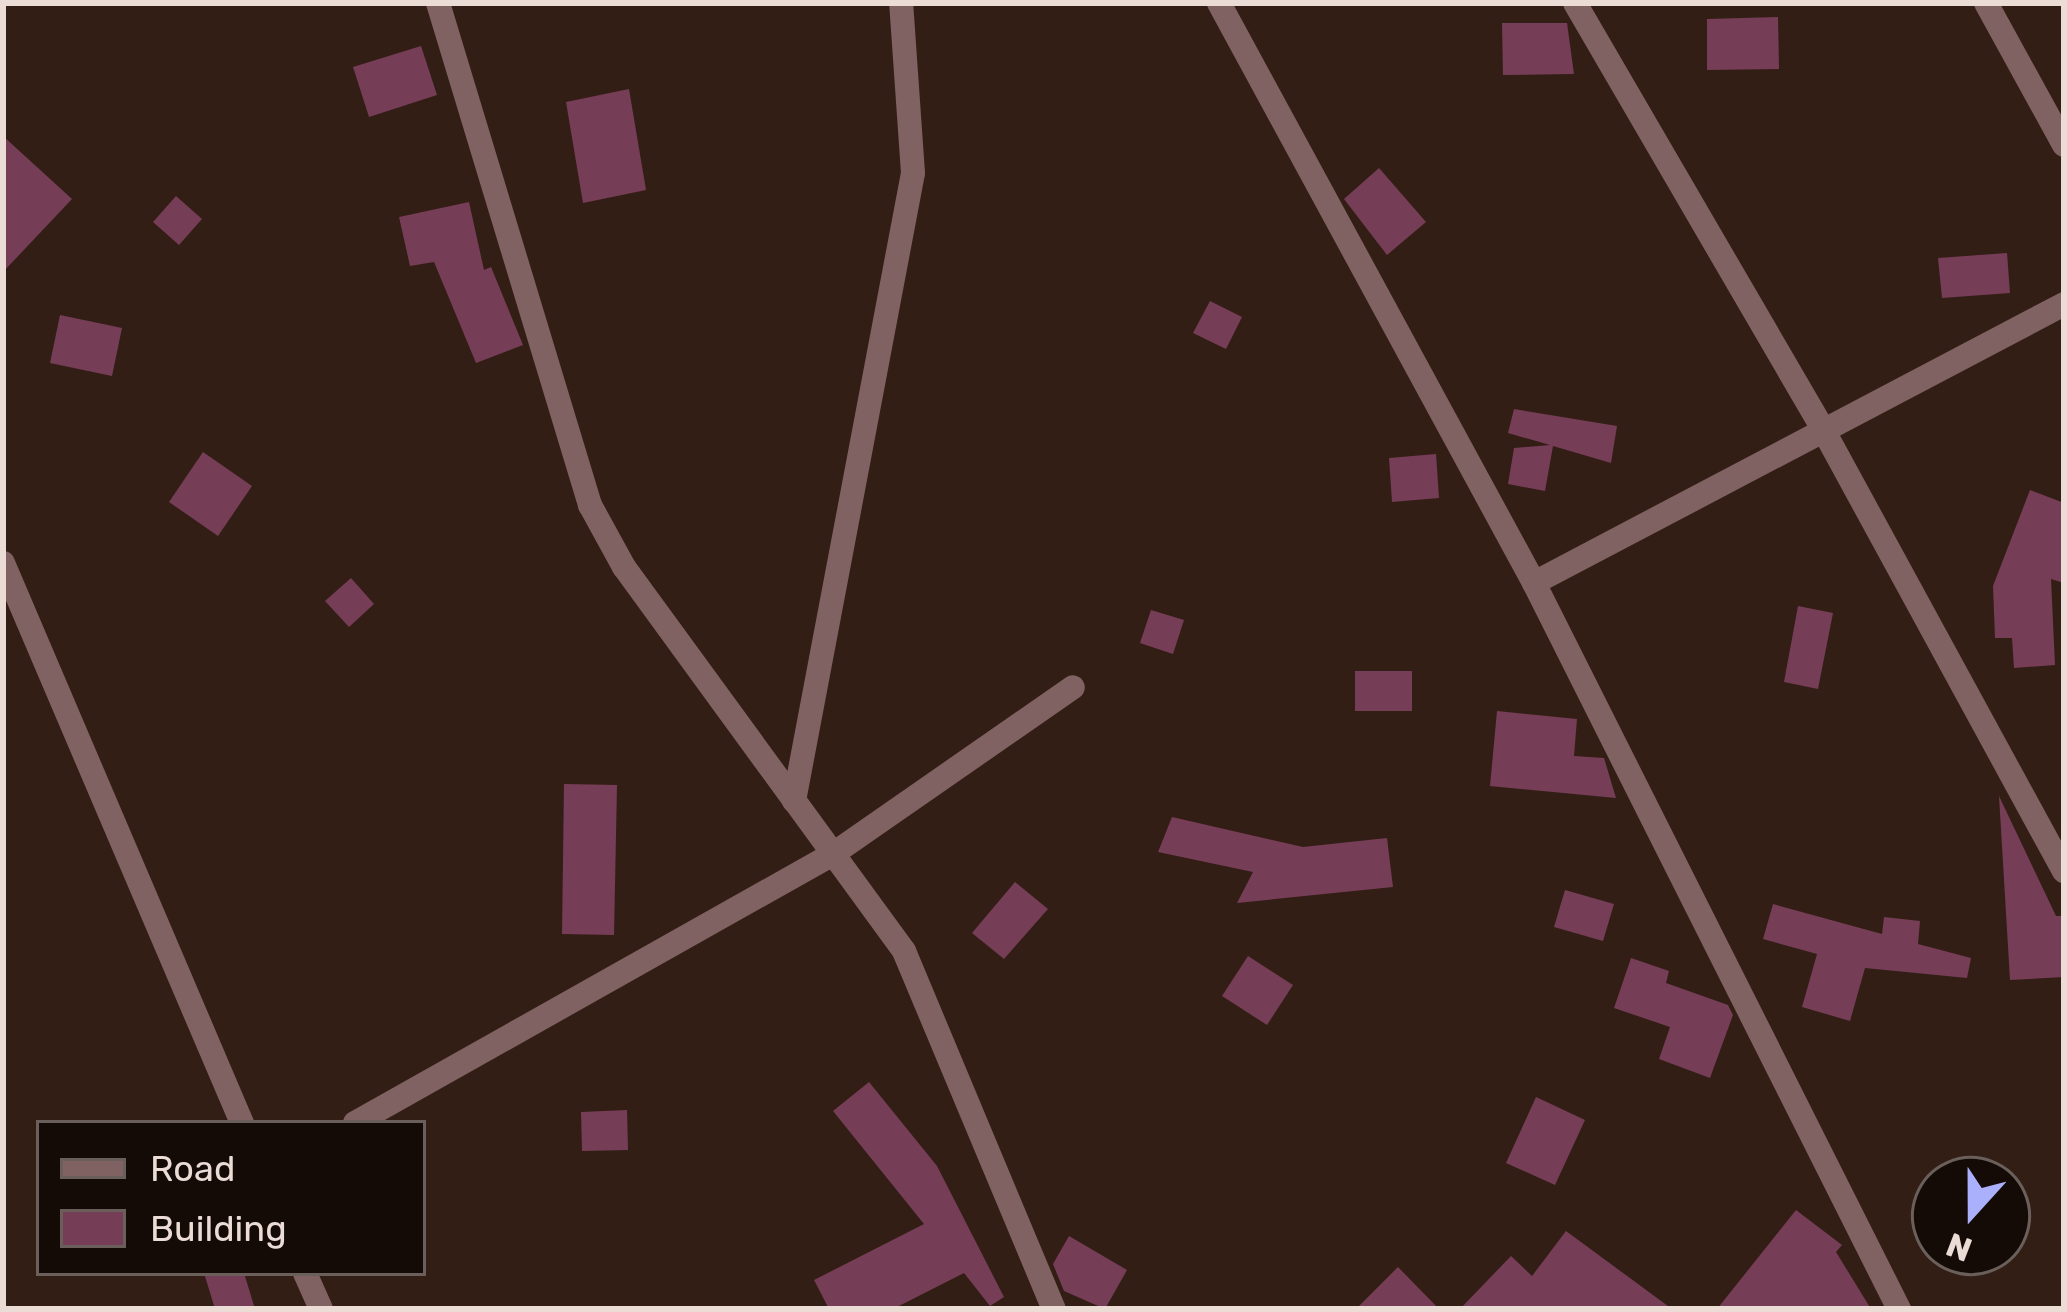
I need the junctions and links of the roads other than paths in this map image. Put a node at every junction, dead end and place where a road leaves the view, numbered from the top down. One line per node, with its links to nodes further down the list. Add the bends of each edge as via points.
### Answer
1 (438, 3): 12 (street, via 590,505 624,567)
2 (901, 3): 12 (street, via 913,173)
3 (1219, 3): 10 (street)
4 (1575, 3): 8 (street)
5 (1986, 3): 6 (street)
6 (2064, 145)
7 (2064, 304): 8 (street)
8 (1825, 433): 10 (street); 14 (street)
9 (3, 563): 15 (street)
10 (1534, 583): 20 (street)
11 (1073, 688): 13 (street)
12 (794, 801): 13 (street)
13 (833, 854): 16 (street); 19 (street, via 904,951)
14 (2064, 872)
15 (241, 1120)
16 (361, 1120)
17 (306, 1276): 18 (street)
18 (321, 1309)
19 (1054, 1309)
20 (1899, 1309)

